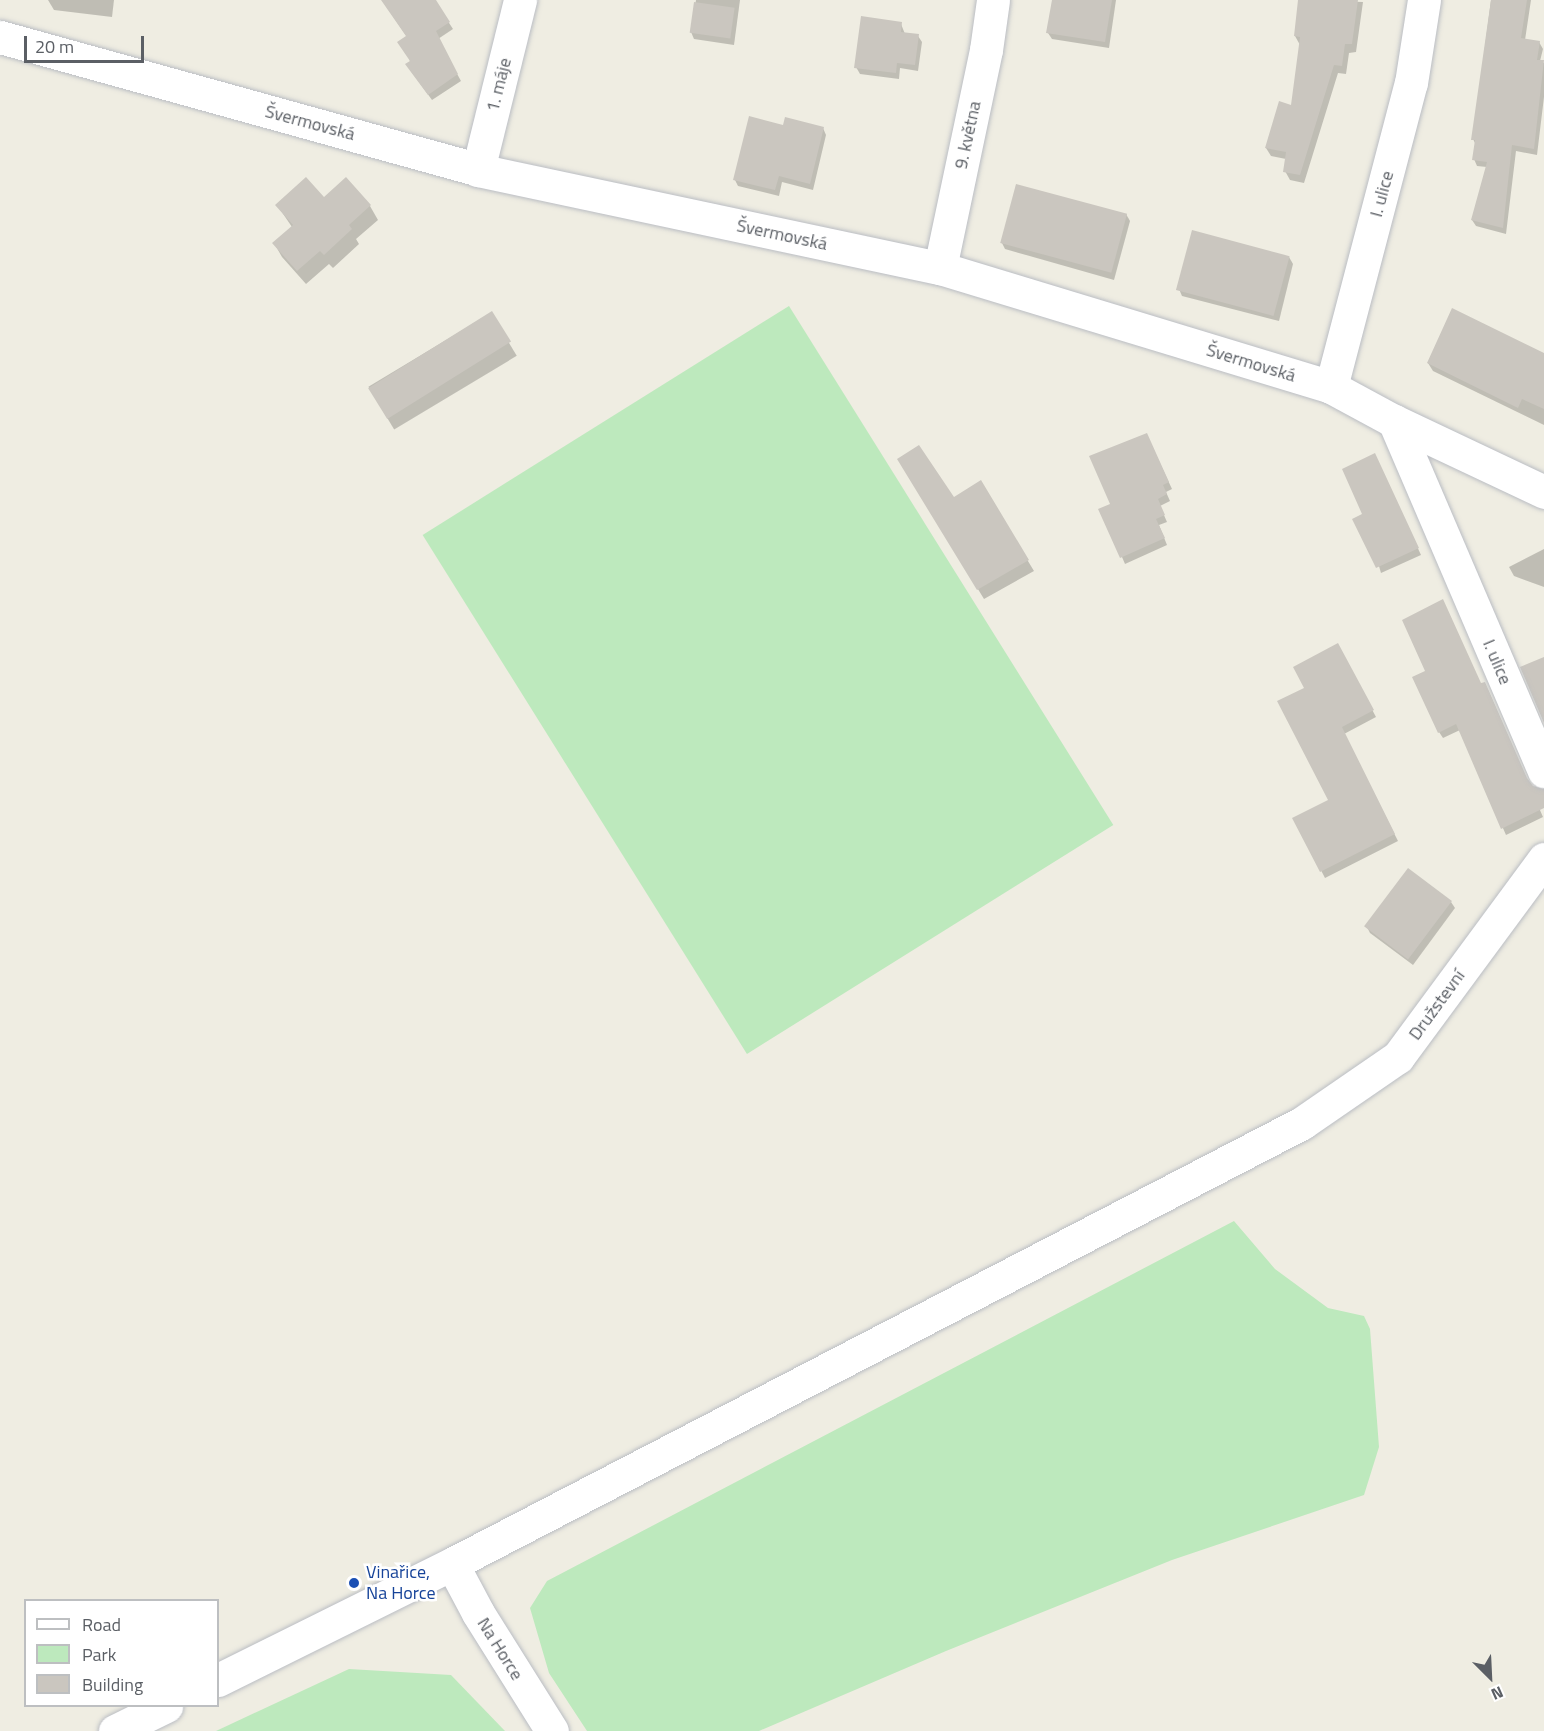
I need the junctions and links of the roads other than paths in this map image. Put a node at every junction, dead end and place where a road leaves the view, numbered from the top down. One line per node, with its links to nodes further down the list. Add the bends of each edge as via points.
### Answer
1 (520, 0): 5 (street, 1. máje)
2 (993, 0): 6 (street, 9. května)
3 (1424, 0): 7 (street, I. ulice, via 1411,83)
4 (0, 37): 5 (street, Švermovská)
5 (478, 170): 6 (street, Švermovská)
6 (940, 268): 7 (street, Švermovská)
7 (1331, 387): 8 (street, Švermovská)
8 (1394, 421): 9 (street, Švermovská); 10 (street, I. ulice)
9 (1544, 492)
10 (1544, 771)
11 (1544, 859): 12 (street, Družstevní, via 1398,1058 1302,1124)
12 (452, 1564): 13 (street, Družstevní); 16 (street, Na Horce, via 477,1613)
13 (219, 1680)
14 (164, 1707): 15 (street)
15 (115, 1731)
16 (552, 1731)

